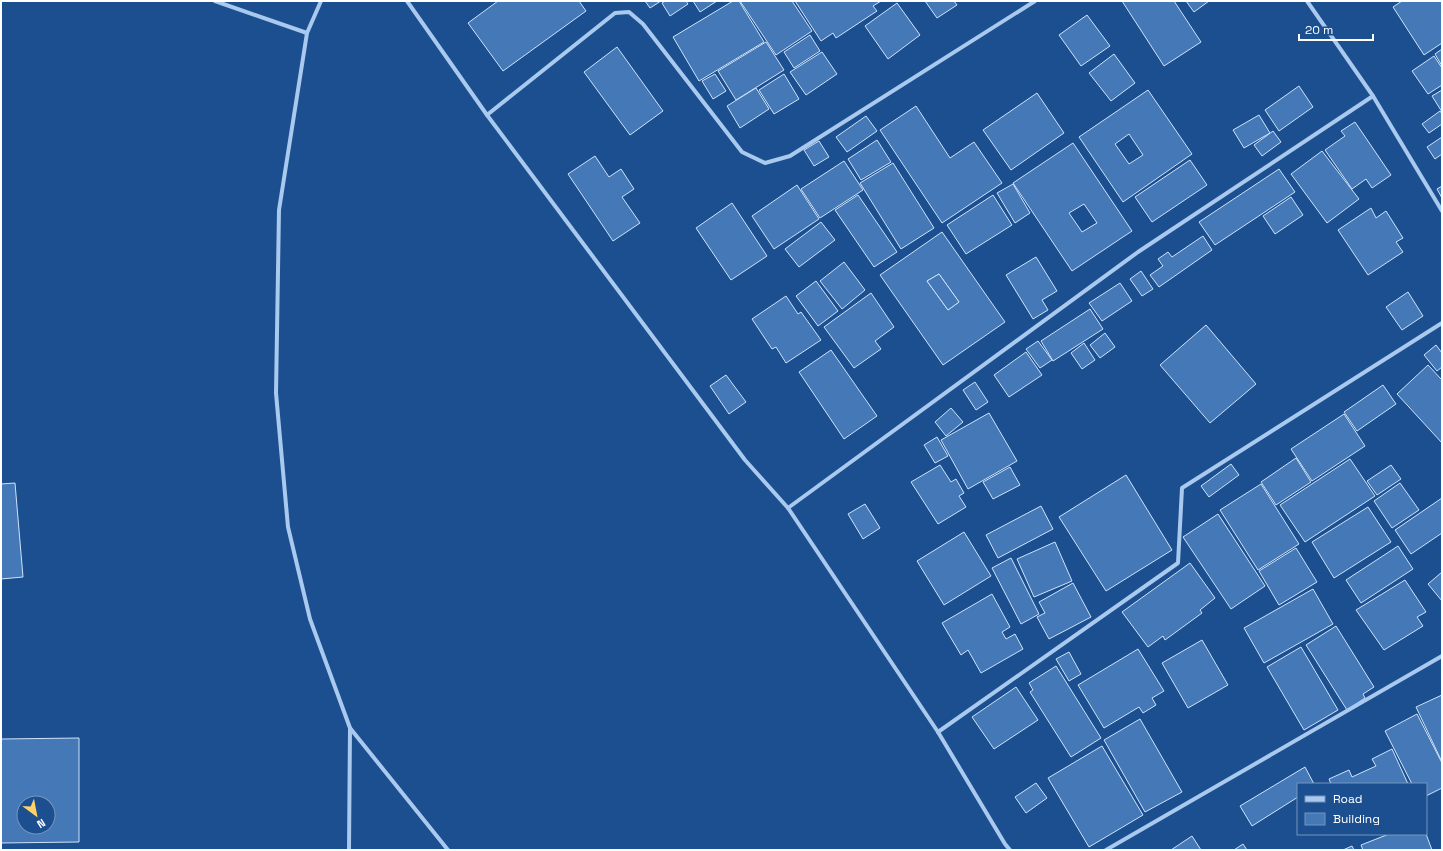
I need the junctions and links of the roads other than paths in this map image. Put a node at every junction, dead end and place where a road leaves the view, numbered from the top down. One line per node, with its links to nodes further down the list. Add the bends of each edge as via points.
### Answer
1 (215, 1): 6 (street)
2 (321, 1): 6 (street)
3 (407, 1): 8 (street)
4 (1035, 1): 8 (street, via 790,156 765,163 742,152 643,24 629,12 615,13)
5 (1307, 1): 7 (street)
6 (307, 33): 13 (street, via 279,210 276,393 288,527 310,619)
7 (1373, 96): 9 (street); 11 (street, via 1138,252)
8 (487, 115): 11 (street, via 745,460)
9 (1442, 211)
10 (1442, 323): 14 (street, via 1182,488 1178,563)
11 (788, 508): 14 (street)
12 (1442, 656): 18 (street)
13 (350, 728): 15 (street); 16 (street)
14 (938, 732): 17 (street)
15 (349, 850)
16 (448, 850)
17 (1010, 850)
18 (1106, 850)

